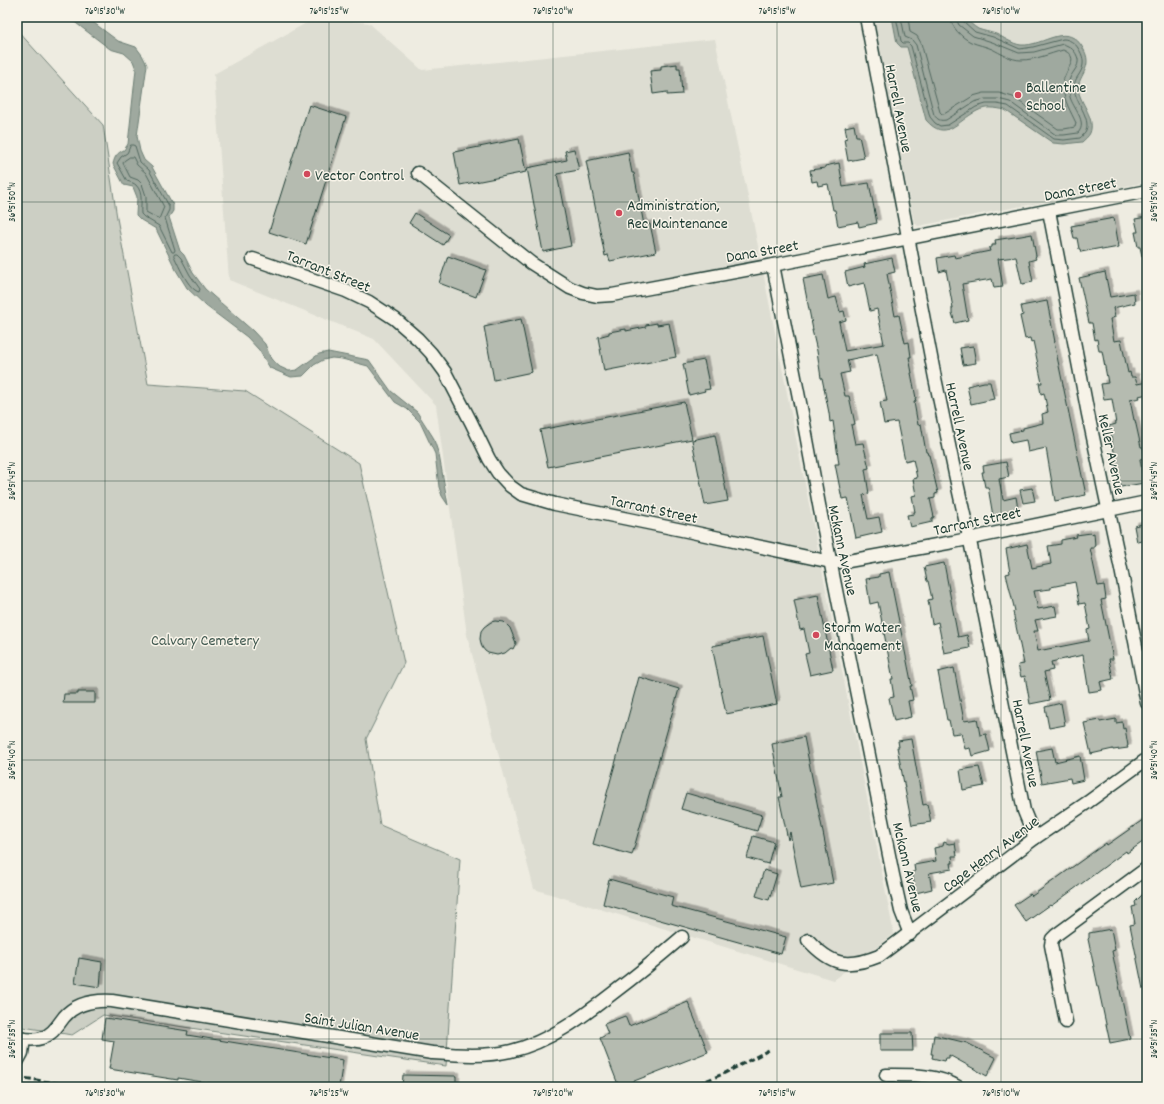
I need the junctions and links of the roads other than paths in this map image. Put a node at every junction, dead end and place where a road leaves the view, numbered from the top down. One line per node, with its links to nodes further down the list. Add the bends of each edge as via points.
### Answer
1 (866, 17): 5 (street, Harrell Avenue)
2 (418, 174): 7 (street, Dana Street, via 531,263 570,288 583,293 597,296 612,295)
3 (1147, 191): 4 (street, Dana Street)
4 (1049, 211): 5 (street, Dana Street); 9 (street, Keller Avenue)
5 (909, 238): 7 (street, Dana Street); 10 (street, Harrell Avenue)
6 (254, 259): 11 (street, Tarrant Street, via 336,286 369,302 418,339 445,372 498,473 521,494 555,504)
7 (773, 265): 11 (street, Mckann Avenue)
8 (1147, 502): 9 (street, Tarrant Street)
9 (1108, 509): 10 (street, Tarrant Street); 12 (street, Keller Avenue)
10 (969, 538): 11 (street, Tarrant Street, via 843,562); 14 (street, Harrell Avenue, via 1024,811)
11 (831, 562): 16 (street, Mckann Avenue, via 900,911)
12 (1147, 703)
13 (1147, 759): 14 (street, Cape Henry Avenue)
14 (1035, 838): 16 (street, Cape Henry Avenue)
15 (1147, 868): 19 (street, via 1052,939)
16 (910, 934): 18 (street, Cape Henry Avenue, via 879,956 853,964 829,958)
17 (682, 937): 20 (street, Saint Julian Avenue, via 575,1022 531,1045 490,1055 432,1053 102,1000 87,1002 74,1009 49,1035 33,1040)
18 (808, 940)
19 (1066, 1022)
20 (21, 1038): 21 (street, via 22,1053)
21 (17, 1062)
22 (886, 1075): 23 (street, via 935,1078)
23 (958, 1087)

